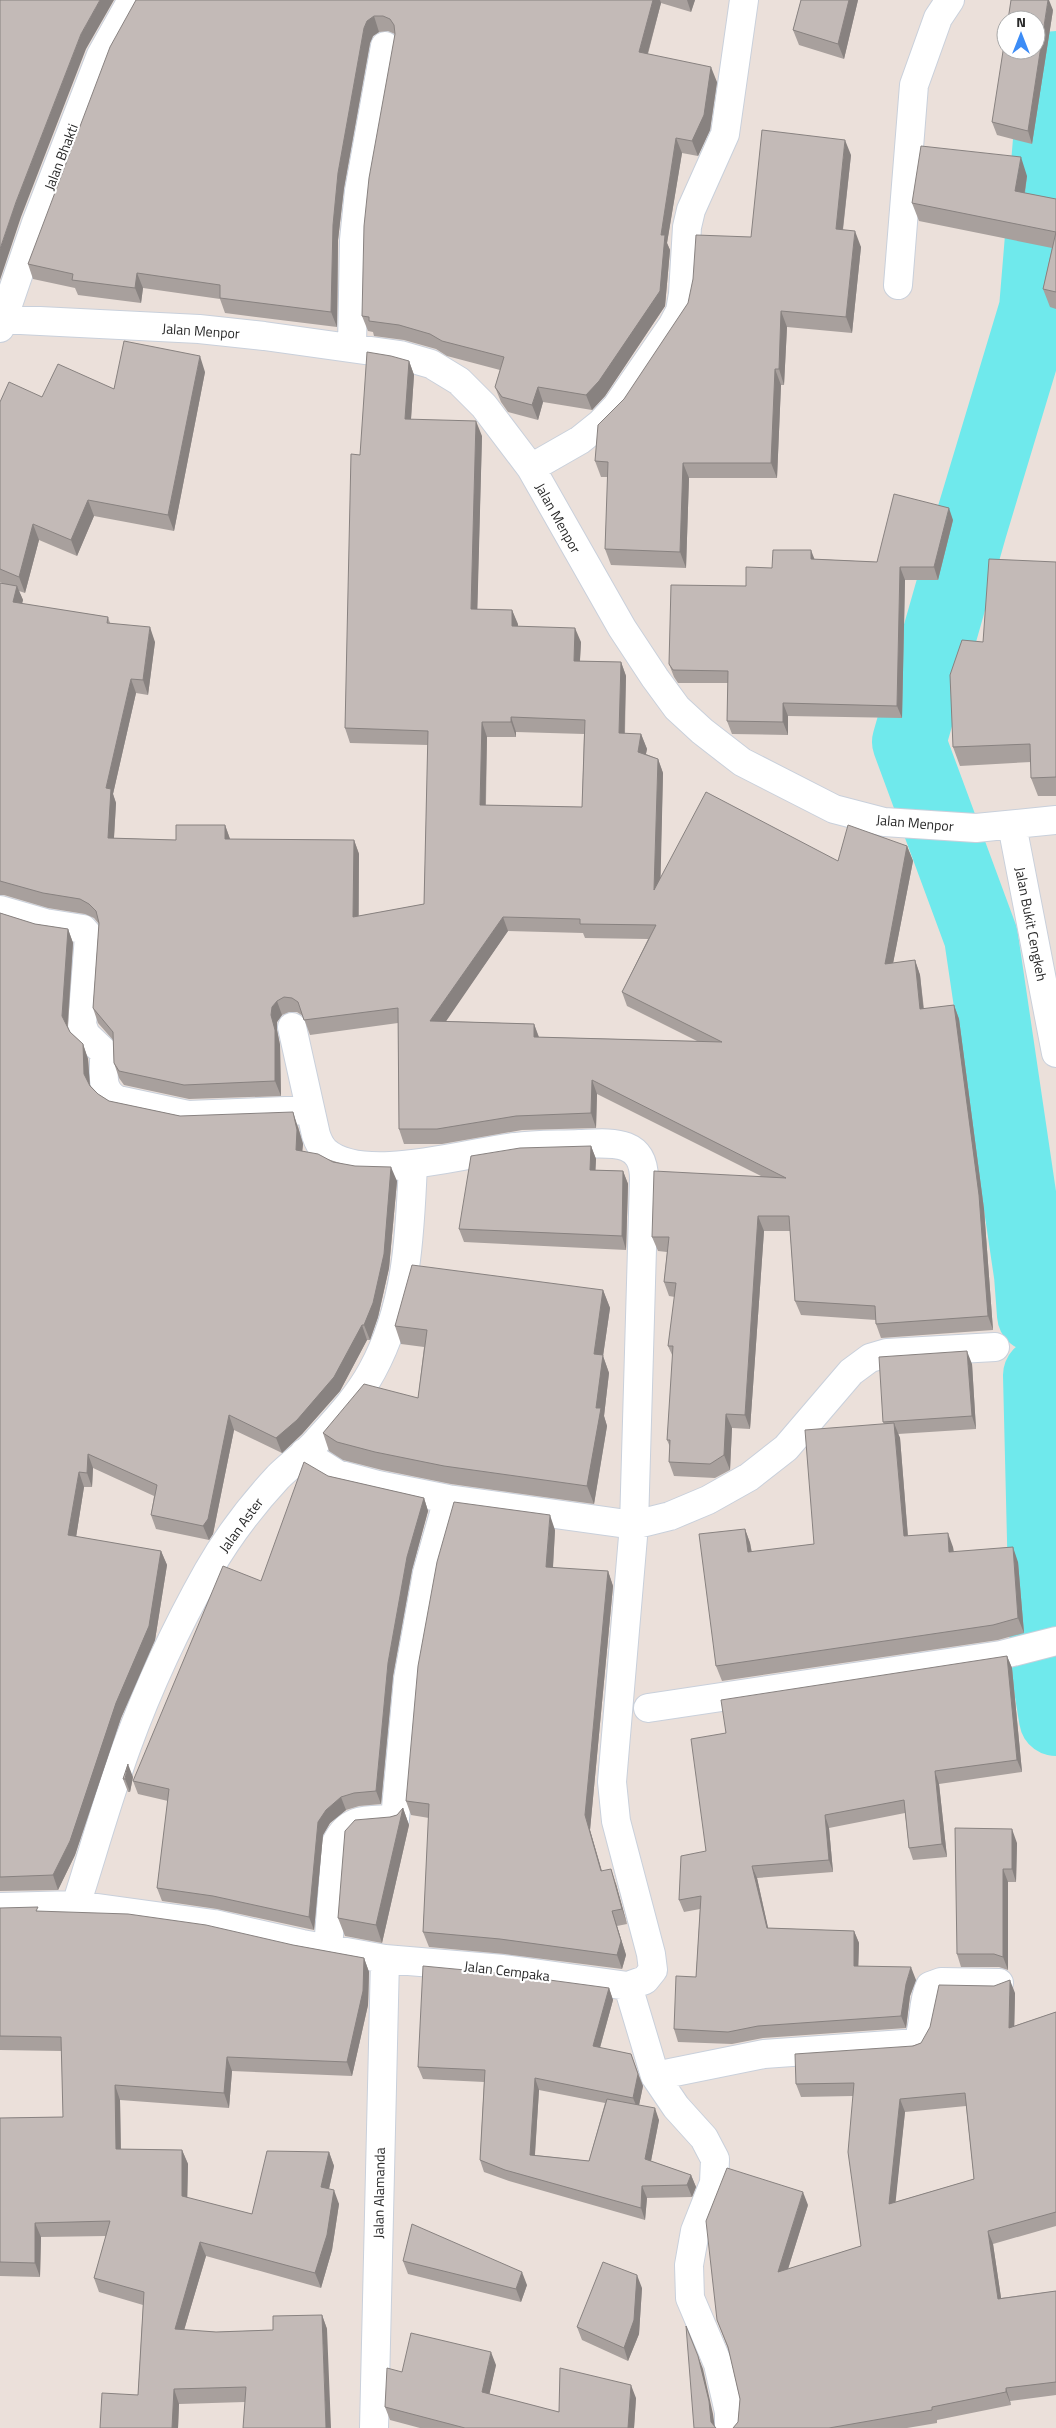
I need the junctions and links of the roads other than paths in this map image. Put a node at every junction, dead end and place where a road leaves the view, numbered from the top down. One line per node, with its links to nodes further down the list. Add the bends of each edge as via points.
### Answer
1 (132, 0): 6 (street, Jalan Bhakti, via 101,55)
2 (744, 0): 8 (street, via 725,134 698,193 687,227 680,311 622,398 600,424 580,440)
3 (950, 0): 5 (street, via 938,18 914,85)
4 (385, 46): 7 (street, via 354,240)
5 (898, 285)
6 (1, 322): 7 (street, Jalan Menpor, via 199,329)
7 (352, 347): 8 (street, Jalan Menpor, via 431,364 459,381 484,406)
8 (531, 468): 10 (street, Jalan Menpor, via 622,628 655,678 677,708 742,762 801,794 862,818 903,825 976,828)
9 (1056, 820): 10 (street, Jalan Menpor)
10 (1012, 825): 13 (street, Jalan Bukit Cengkeh)
11 (0, 910): 14 (street, via 83,930 89,936 82,1025 86,1035 104,1052 104,1089 109,1096 188,1115)
12 (292, 1027): 14 (street)
13 (1056, 1053)
14 (310, 1110): 15 (street, via 319,1143 332,1156 353,1164 389,1167)
15 (413, 1164): 17 (street, Jalan Aster, via 406,1266 384,1347 353,1399); 19 (street, via 516,1146 609,1143 632,1149 641,1160 644,1179)
16 (995, 1347): 19 (street, via 888,1353 870,1358 851,1372 786,1448 749,1477 670,1516)
17 (304, 1453): 18 (street, via 337,1474); 22 (street, Jalan Aster, via 279,1477 233,1533 209,1570 176,1635 127,1745)
18 (448, 1499): 19 (street); 24 (street, via 427,1573 408,1679 395,1819 362,1820 339,1836)
19 (634, 1525): 27 (street, via 612,1782 616,1821 653,1970 645,1980)
20 (1056, 1641): 21 (street, via 1001,1655)
21 (648, 1708)
22 (76, 1905): 23 (street, Jalan Cempaka); 24 (street, Jalan Cempaka, via 214,1924)
23 (0, 1908)
24 (328, 1949): 25 (street, Jalan Cempaka)
25 (385, 1959): 27 (street, Jalan Cempaka); 29 (street, Jalan Alamanda)
26 (1000, 1983): 28 (street, via 941,1982 930,1986 917,2043 764,2054)
27 (628, 1986): 28 (street)
28 (655, 2076): 30 (street, via 676,2107 704,2138 715,2159 714,2183 695,2231 689,2265 690,2298 718,2364 729,2412)
29 (374, 2428)
30 (729, 2428)

